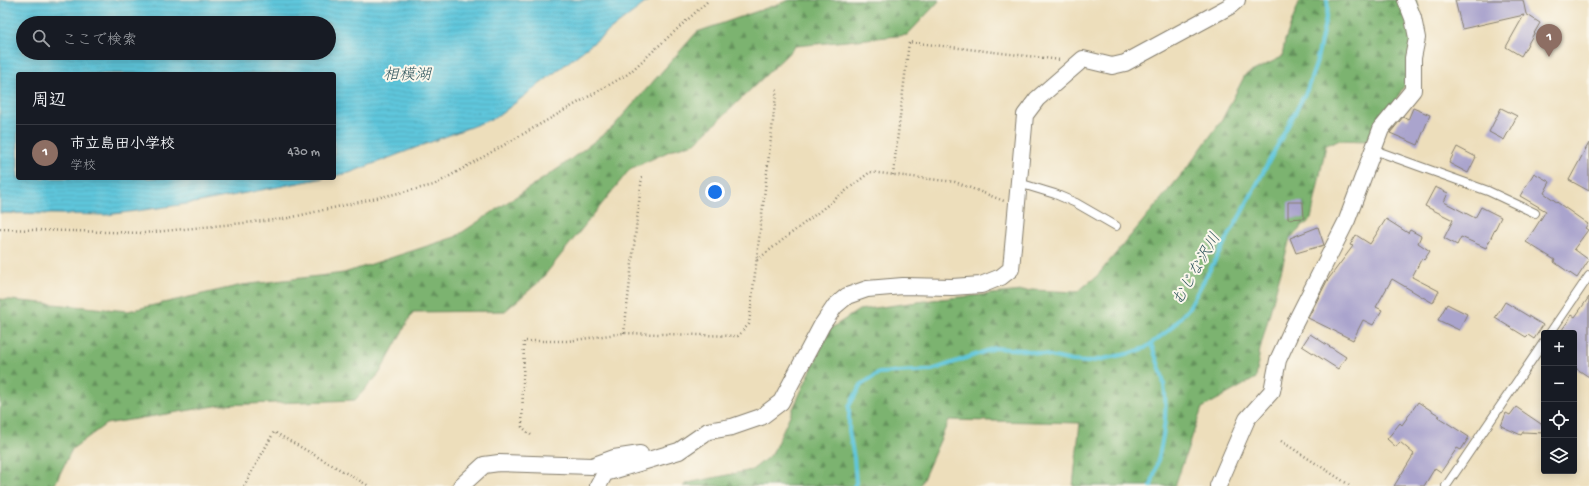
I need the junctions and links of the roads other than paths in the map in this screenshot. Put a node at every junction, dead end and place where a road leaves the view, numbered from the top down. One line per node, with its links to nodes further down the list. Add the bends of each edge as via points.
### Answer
1 (1237, 0): 4 (street, via 1125,62 1112,66 1083,59 1037,99 1025,115)
2 (1406, 0): 3 (street, via 1417,38 1413,58 1413,90 1381,130)
3 (1374, 150): 5 (lane, via 1488,191); 13 (street, via 1347,220 1278,360 1272,391 1247,419)
4 (1019, 183): 6 (lane, via 1076,202); 10 (street, via 1011,269 1001,277 981,285 889,287 867,289 847,296 835,306 822,325 781,402 761,417 732,427 708,431 679,451)
5 (1535, 213)
6 (1116, 226)
7 (1589, 276): 8 (lane)
8 (1552, 330)
9 (1541, 346): 14 (lane)
10 (661, 456): 11 (street, via 648,453 614,458 592,466 499,463 484,465); 12 (street, via 604,473)
11 (460, 486)
12 (598, 486)
13 (1218, 486)
14 (1446, 486)

